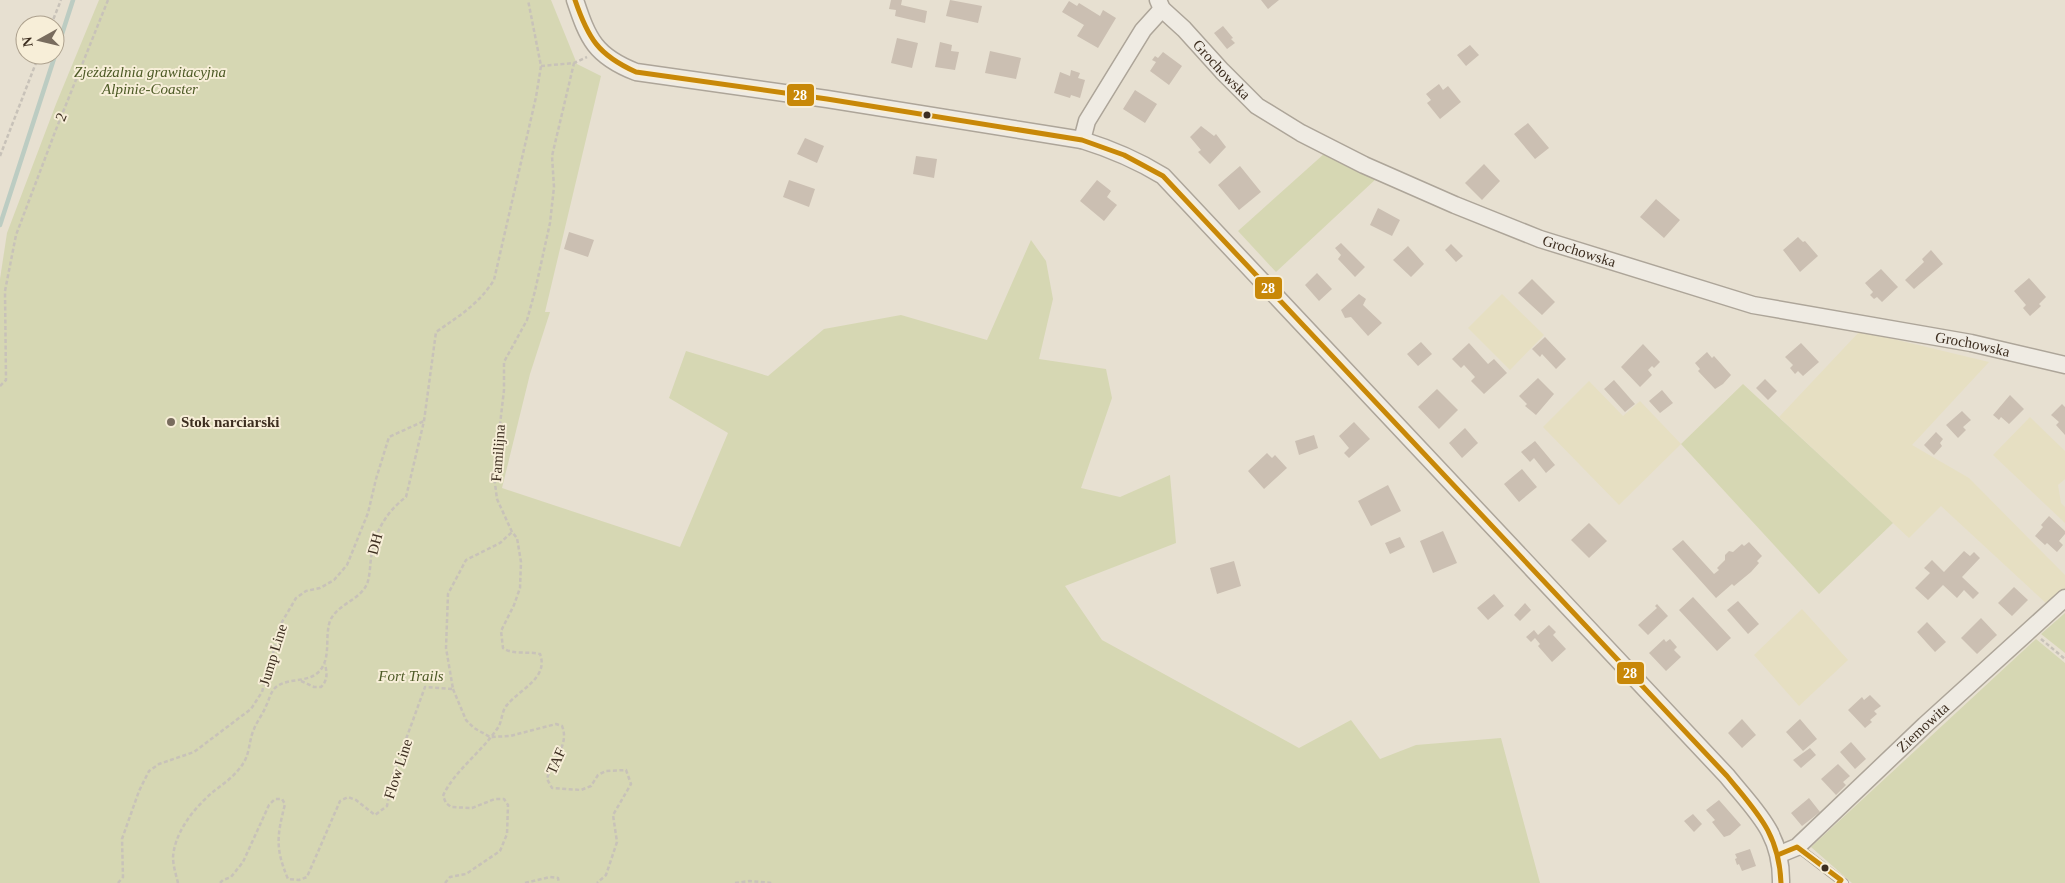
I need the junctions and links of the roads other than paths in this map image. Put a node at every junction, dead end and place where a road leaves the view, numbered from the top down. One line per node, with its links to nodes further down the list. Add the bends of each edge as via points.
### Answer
1 (575, 0): 3 (street, via 586,32 600,51 636,72)
2 (1160, 5): 3 (street, via 1087,121); 4 (street, Grochowska, via 1256,106 1301,133 1442,200 1540,239 1754,305 1971,343)
3 (1082, 140): 7 (street, via 1110,148 1163,176 1714,763 1768,826)
4 (2065, 366)
5 (2065, 598): 6 (street, Ziemowita, via 1925,725)
6 (1798, 847): 7 (street, Ziemowita); 8 (lane)
7 (1780, 854): 9 (street)
8 (1841, 882)
9 (1782, 883)

